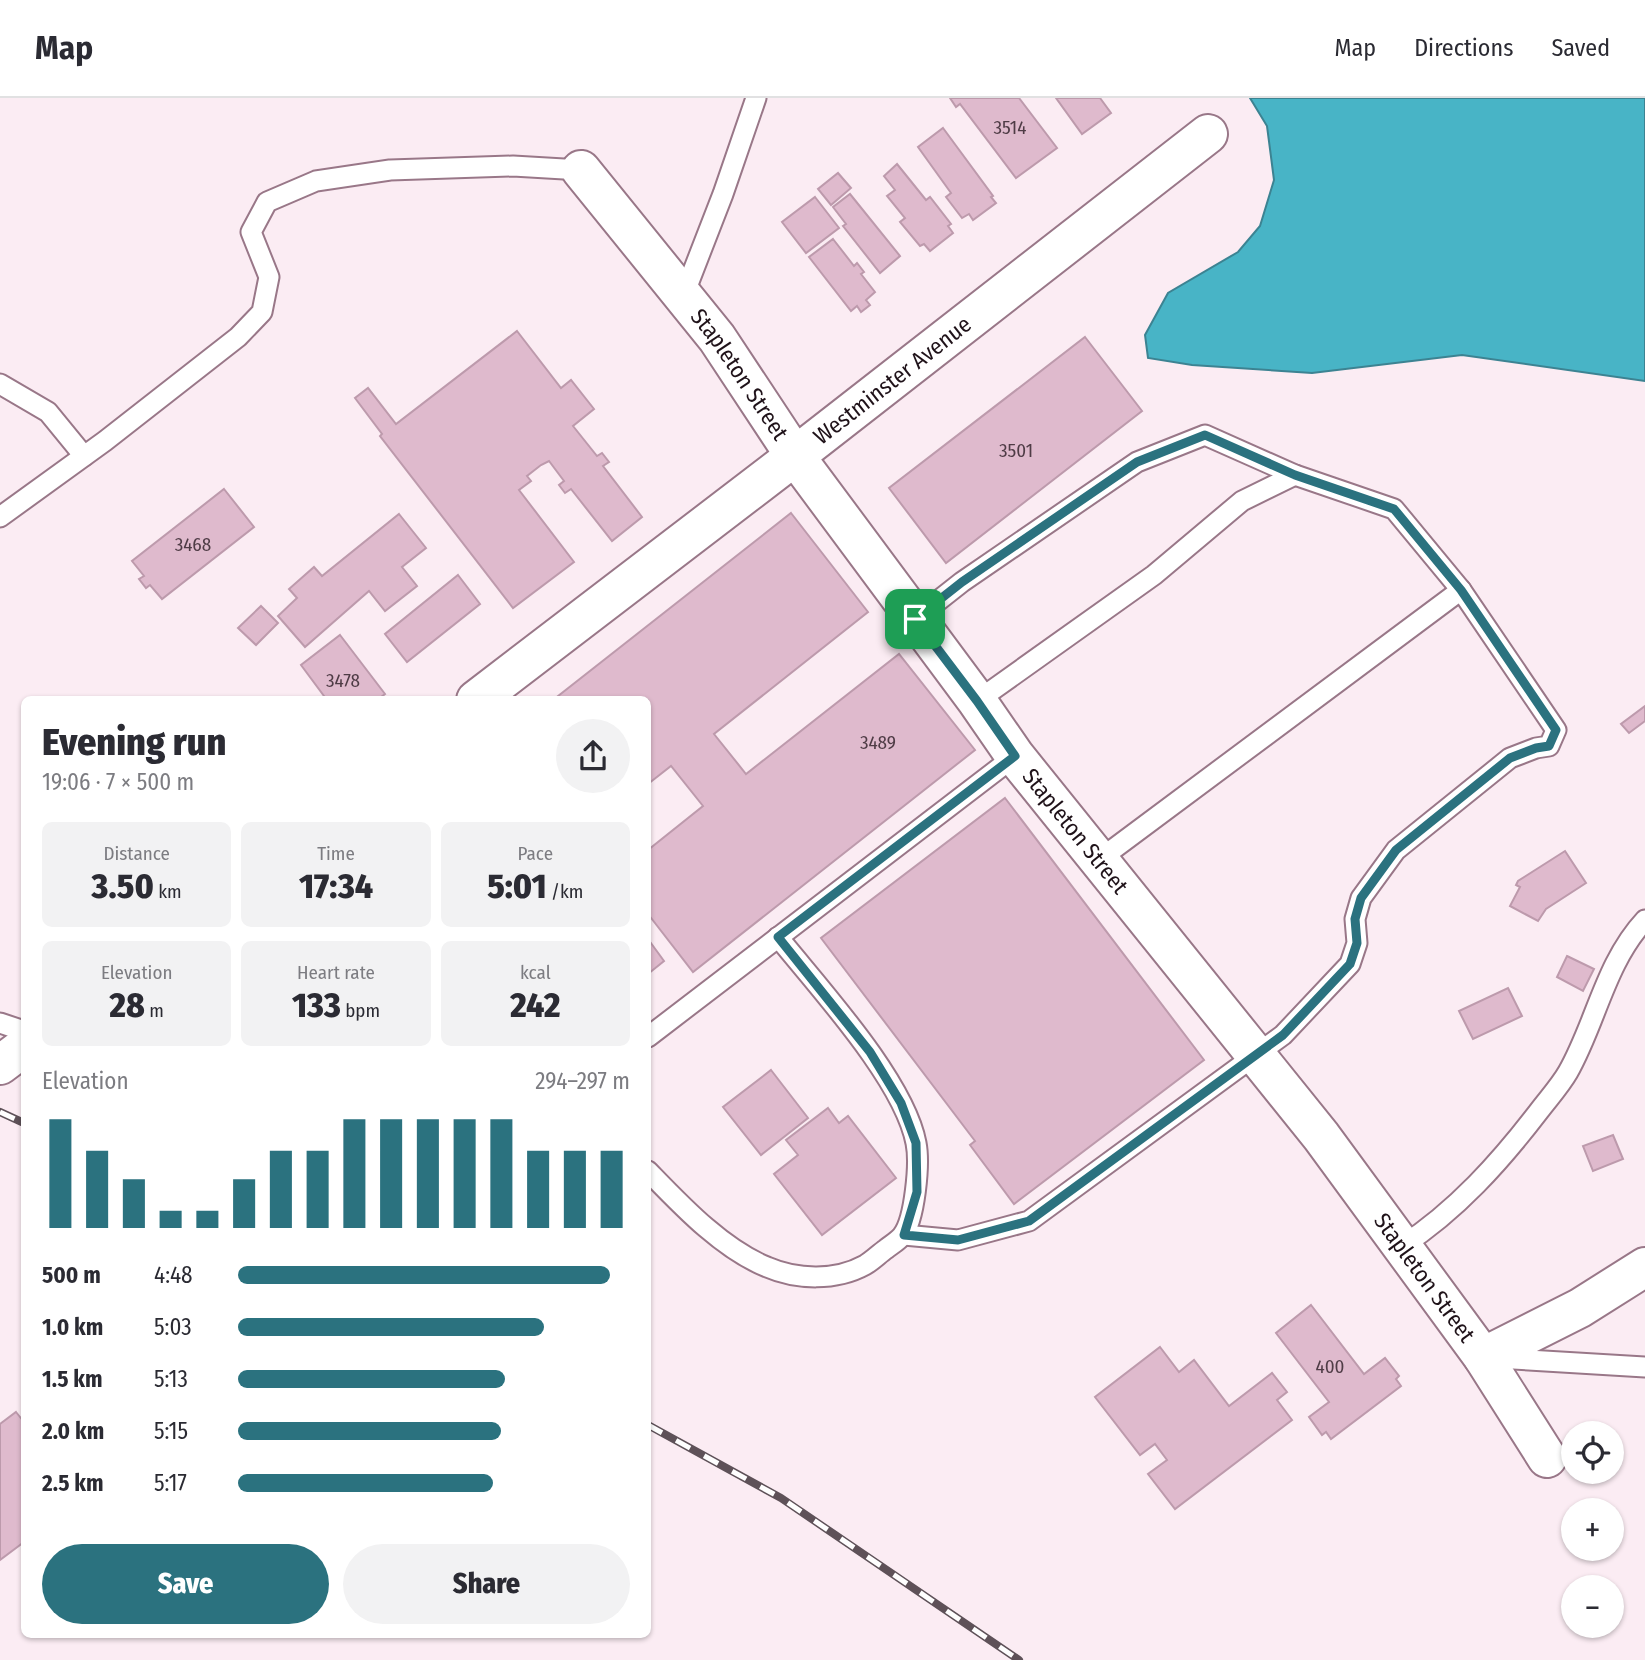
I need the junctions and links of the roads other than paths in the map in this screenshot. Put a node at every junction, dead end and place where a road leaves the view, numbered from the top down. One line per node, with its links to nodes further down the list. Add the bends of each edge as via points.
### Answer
1 (755, 98): 4 (lane)
2 (1208, 134): 7 (street, Westminster Avenue)
3 (581, 170): 4 (street, Stapleton Street); 6 (lane, via 513,166 390,170 316,181 267,202 251,232 269,277 262,312 239,337)
4 (683, 296): 7 (street, Stapleton Street, via 717,338)
5 (0, 384): 6 (lane, via 48,412)
6 (84, 456): 9 (lane)
7 (795, 456): 11 (street, Stapleton Street); 12 (street, Westminster Avenue)
8 (1295, 475): 10 (lane, via 1394,509); 11 (lane, via 1205,435 1137,462); 13 (lane, via 1242,501 1154,575)
9 (0, 517)
10 (1461, 590): 15 (lane); 22 (lane, via 1556,730 1549,746 1510,758 1396,850 1361,898 1350,964 1283,1035)
11 (915, 619): 13 (street, Stapleton Street)
12 (481, 696)
13 (977, 701): 14 (street, Stapleton Street)
14 (1015, 756): 15 (street, Stapleton Street); 17 (lane)
15 (1100, 859): 22 (street, Stapleton Street)
16 (1645, 920): 26 (lane, via 1611,971 1567,1074 1510,1150 1433,1226)
17 (778, 937): 20 (lane); 25 (lane, via 870,1052 901,1103 916,1143 917,1192)
18 (0, 1023): 19 (lane)
19 (21, 1030)
20 (651, 1035)
21 (21, 1049): 23 (street)
22 (1255, 1053): 25 (lane, via 1029,1221 958,1240); 26 (street, Stapleton Street)
23 (0, 1065)
24 (651, 1174): 25 (lane, via 728,1244 766,1267 803,1277 832,1276 864,1266)
25 (904, 1235)
26 (1402, 1246): 28 (street, Stapleton Street)
27 (1645, 1267): 28 (street, via 1580,1308)
28 (1483, 1357): 29 (lane); 30 (street, Stapleton Street)
29 (1645, 1367)
30 (1547, 1458)

